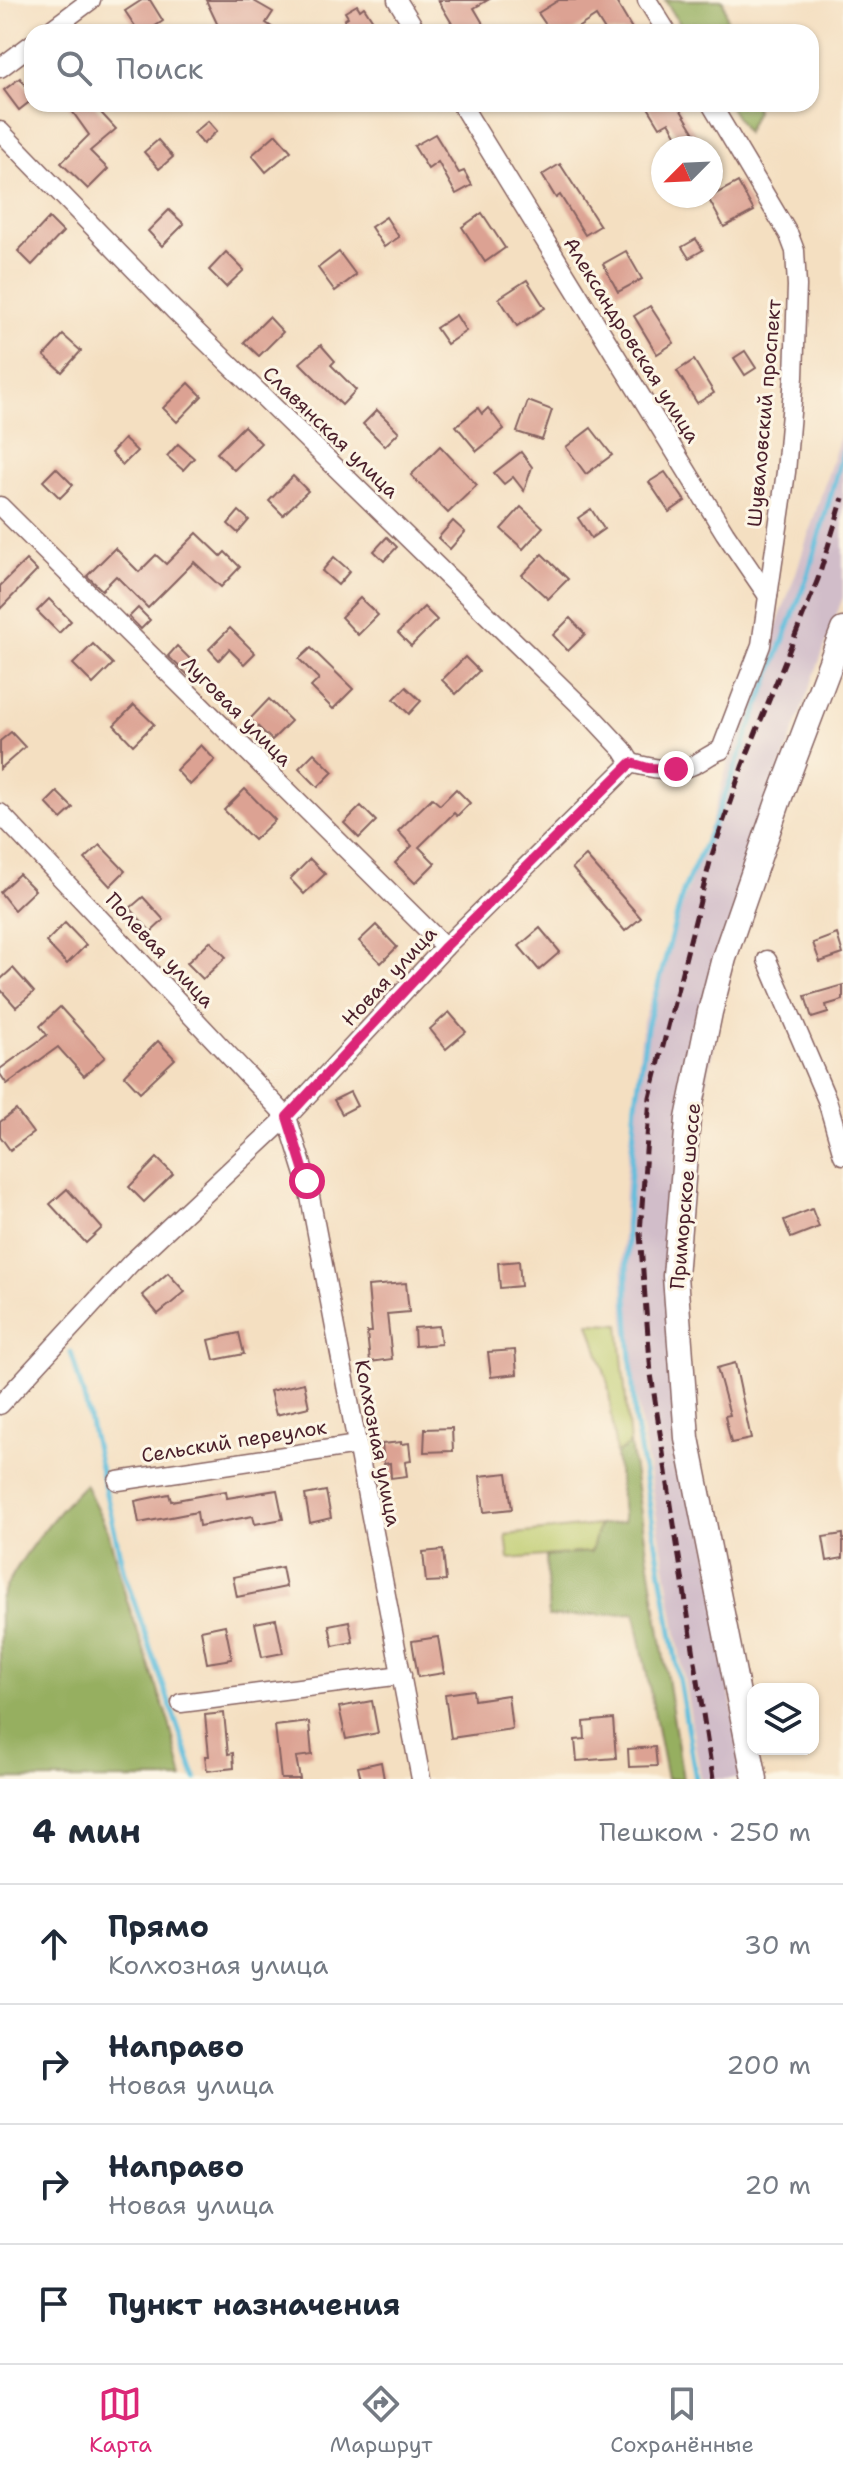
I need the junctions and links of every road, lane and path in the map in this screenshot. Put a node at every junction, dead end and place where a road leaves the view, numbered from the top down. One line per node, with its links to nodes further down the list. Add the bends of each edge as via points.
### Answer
1 (91, 0): 4 (street)
2 (397, 0): 5 (street)
3 (647, 0): 6 (street)
4 (59, 24)
5 (412, 24)
6 (662, 24)
7 (24, 50): 8 (street)
8 (0, 68)
9 (466, 112): 13 (street, Александровская улица)
10 (716, 112): 13 (street, Шуваловский проспект, via 795,251 794,377)
11 (0, 131): 17 (street, Славянская улица, via 174,310 595,720)
12 (0, 506): 19 (street, Луговая улица)
13 (768, 596): 17 (street, via 761,645 721,750 689,767)
14 (843, 630): 16 (main road, Приморское шоссе)
15 (843, 684): 16 (main road)
16 (808, 720): 29 (main road, Приморское шоссе, via 710,1012 688,1119 675,1276 687,1438)
17 (631, 763): 19 (street, Новая улица)
18 (0, 813): 21 (street, Полевая улица)
19 (445, 947): 21 (street, Новая улица)
20 (767, 960): 22 (street, via 827,1100)
21 (287, 1117): 23 (street, Новая улица, via 131,1263); 24 (street, Колхозная улица, via 307,1181)
22 (843, 1155)
23 (0, 1405)
24 (357, 1445): 25 (street, Сельский переулок); 26 (street, Колхозная улица)
25 (118, 1481)
26 (402, 1675): 27 (street); 28 (street, Колхозная улица)
27 (181, 1703)
28 (421, 1779)
29 (755, 1779)

